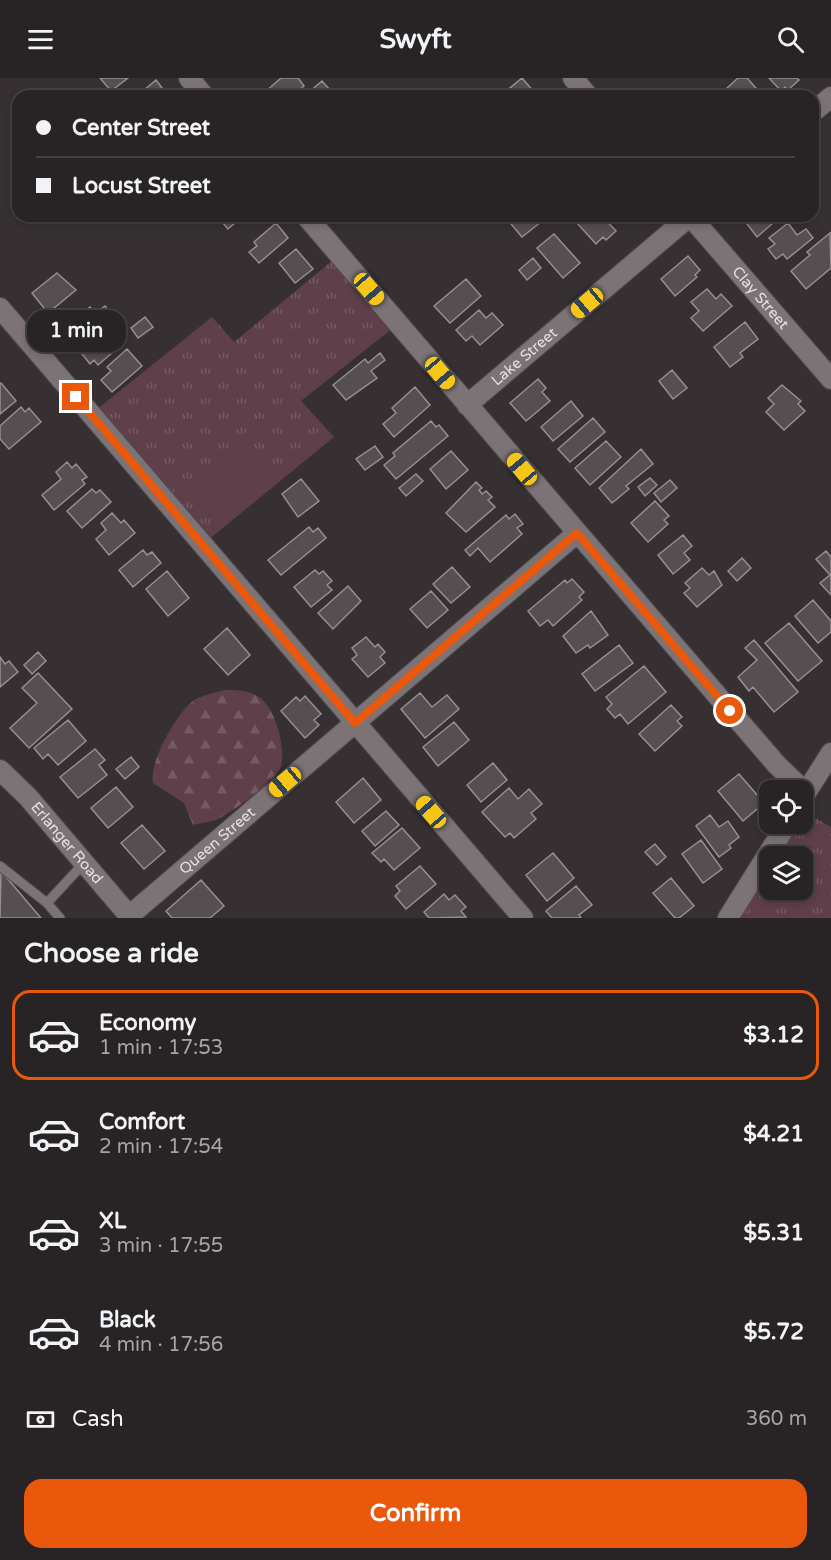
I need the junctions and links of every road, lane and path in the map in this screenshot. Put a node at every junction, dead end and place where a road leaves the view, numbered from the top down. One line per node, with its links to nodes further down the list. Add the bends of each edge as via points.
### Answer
1 (189, 78): 3 (street)
2 (573, 78): 4 (street)
3 (199, 90)
4 (583, 90)
5 (831, 97): 6 (street)
6 (819, 107)
7 (311, 222): 12 (street)
8 (683, 222): 12 (street, Lake Street)
9 (695, 222): 11 (street, Clay Street)
10 (0, 308): 14 (street)
11 (831, 379)
12 (467, 405): 13 (street)
13 (577, 533): 14 (street, Queen Street); 17 (street)
14 (355, 723): 23 (street, Queen Street); 25 (street)
15 (831, 753): 18 (street)
16 (0, 770): 20 (street, Erlanger Road)
17 (790, 780)
18 (813, 782)
19 (781, 834): 26 (street)
20 (84, 863): 22 (lane); 23 (street, Erlanger Road)
21 (0, 866): 22 (lane)
22 (47, 903): 24 (lane)
23 (125, 916)
24 (60, 918)
25 (523, 918)
26 (728, 918)

